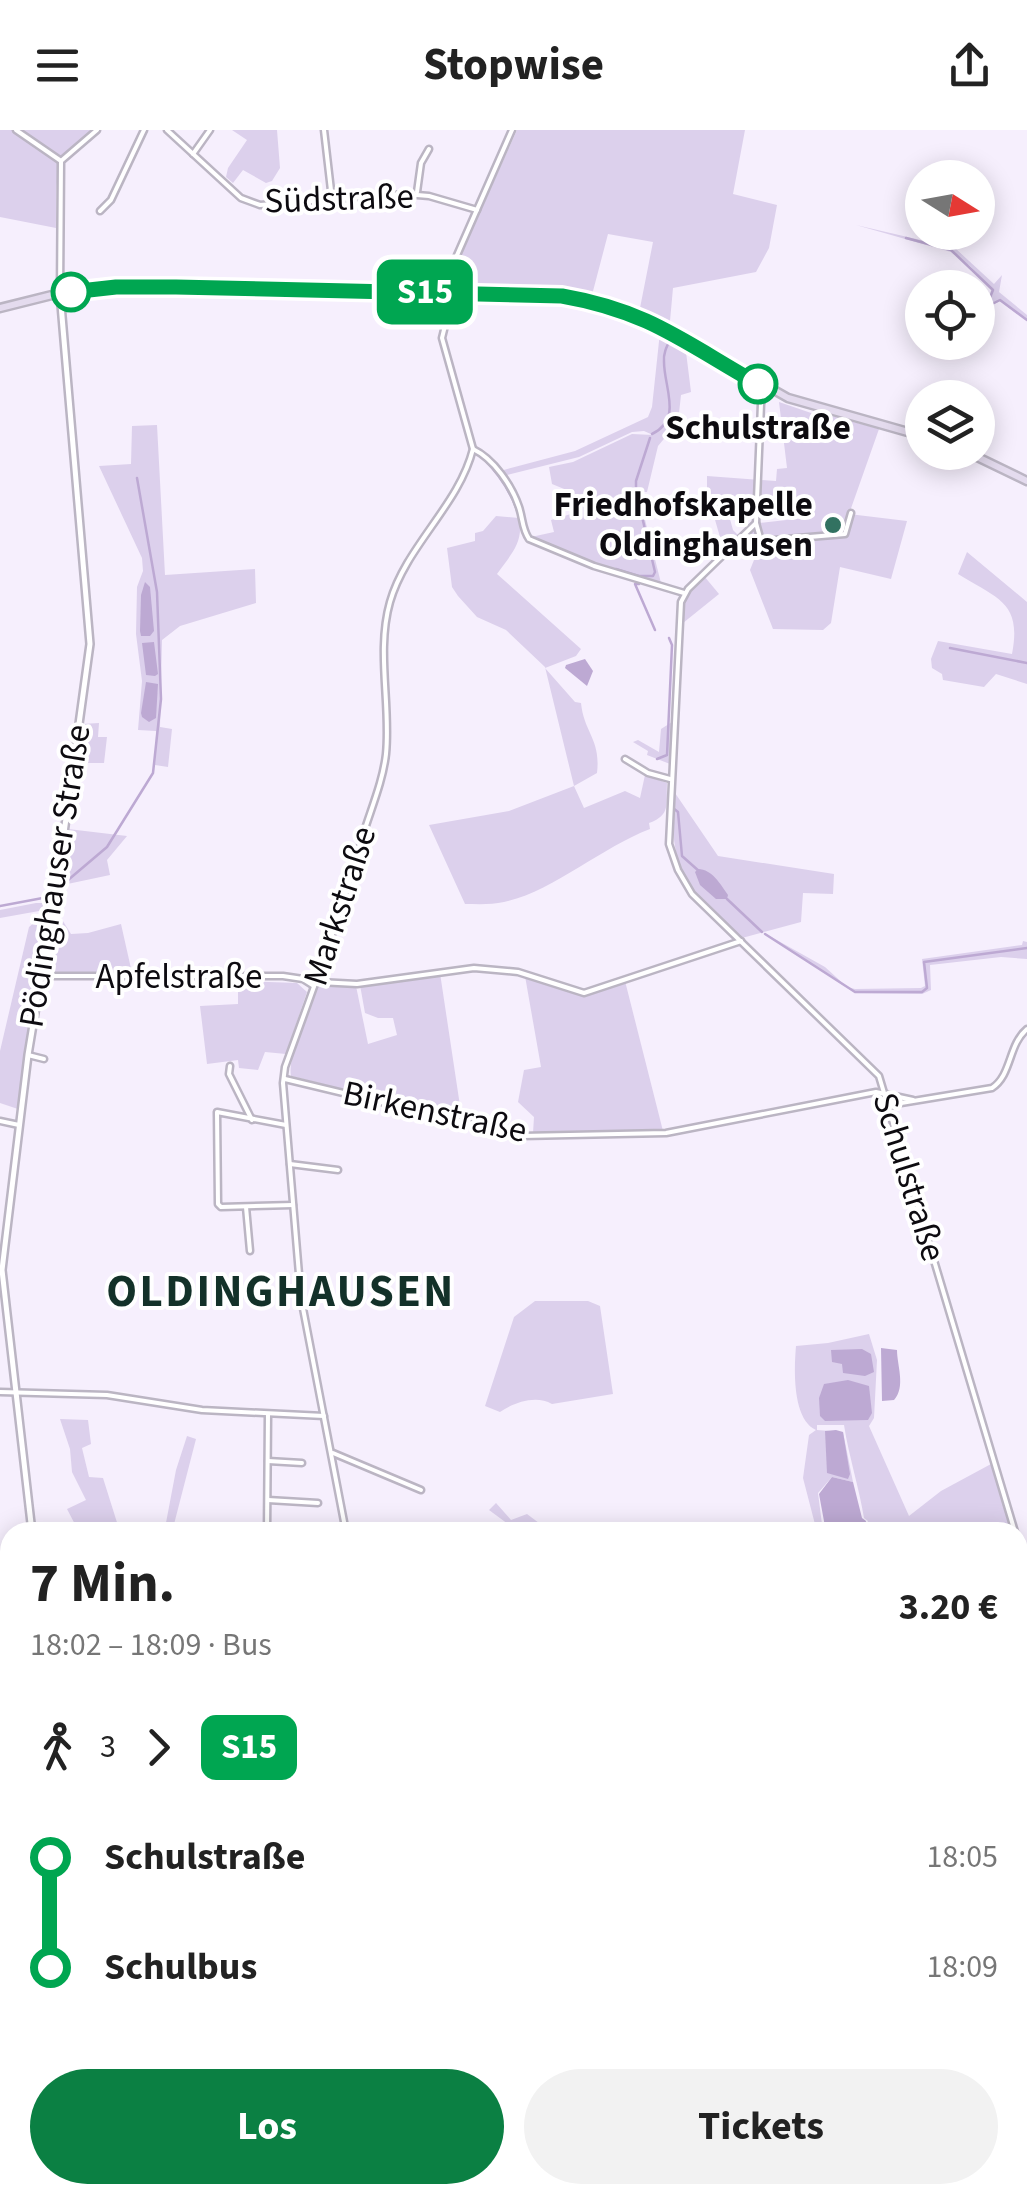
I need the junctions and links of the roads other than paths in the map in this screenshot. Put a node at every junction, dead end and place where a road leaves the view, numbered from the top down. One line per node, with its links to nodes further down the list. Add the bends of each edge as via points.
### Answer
1 (16, 130): 10 (street)
2 (97, 130): 10 (street)
3 (144, 130): 14 (street)
4 (167, 130): 9 (street, Südstraße)
5 (210, 130): 9 (street)
6 (324, 130): 12 (street)
7 (512, 130): 13 (street)
8 (429, 150): 11 (street)
9 (193, 154): 12 (street, Südstraße, via 250,202)
10 (62, 160): 15 (street, Pödinghauser Straße)
11 (417, 194): 12 (street, Südstraße); 13 (street, Südstraße)
12 (332, 199)
13 (476, 210): 16 (street, via 450,274)
14 (100, 211)
15 (60, 293): 16 (main road, via 134,287); 17 (main road); 31 (street, Pödinghauser Straße, via 90,644)
16 (450, 295): 18 (main road, via 562,296 621,310 686,339); 20 (street, via 442,338)
17 (0, 308)
18 (766, 388): 19 (main road); 24 (street)
19 (905, 431)
20 (474, 449): 27 (street, via 507,484 529,539); 34 (street, Markstraße, via 391,597 386,755)
21 (995, 466): 22 (main road)
22 (1027, 481)
23 (851, 513): 25 (street, via 844,534)
24 (756, 524): 25 (street); 26 (street)
25 (761, 541): 26 (street)
26 (737, 543): 27 (street)
27 (684, 593): 29 (street, Schulstraße)
28 (625, 760): 29 (street)
29 (672, 779): 32 (street, Schulstraße, via 669,844 678,870 692,894)
30 (41, 908): 31 (street)
31 (52, 910): 33 (street, Pödinghauser Straße)
32 (741, 941): 34 (street, Apfelstraße, via 584,993 518,972 474,968); 40 (street, Schulstraße, via 874,1068)
33 (41, 976): 34 (street, Apfelstraße, via 272,976); 36 (street, Pödinghauser Straße)
34 (316, 984): 39 (street, Markstraße)
35 (1027, 1029): 41 (street, via 992,1088)
36 (28, 1055): 37 (street); 45 (street, Pödinghauser Straße)
37 (44, 1059)
38 (230, 1066): 43 (street)
39 (283, 1078): 40 (street, Birkenstraße, via 522,1136 666,1133); 46 (street, Markstraße)
40 (884, 1092): 41 (street); 42 (street, Schulstraße)
41 (913, 1100): 42 (street)
42 (889, 1105): 67 (street, Schulstraße)
43 (252, 1120): 46 (street); 52 (street, via 216,1114 220,1207)
44 (0, 1121): 45 (street)
45 (20, 1125): 51 (street, Pödinghauser Straße)
46 (286, 1125): 47 (street, Markstraße)
47 (290, 1164): 48 (street); 50 (street, Markstraße)
48 (338, 1170)
49 (0, 1204): 51 (street)
50 (294, 1205): 52 (street); 57 (street, Markstraße, via 303,1308)
51 (10, 1206): 55 (street, Pödinghauser Straße, via 2,1286)
52 (246, 1206): 53 (street)
53 (250, 1251)
54 (0, 1392): 55 (street)
55 (14, 1392): 56 (street); 64 (street, Pödinghauser Straße)
56 (268, 1414): 57 (street); 59 (street)
57 (324, 1416): 58 (street, Markstraße)
58 (331, 1452): 61 (street); 66 (street, Markstraße)
59 (268, 1460): 60 (street); 62 (street)
60 (302, 1463)
61 (421, 1490)
62 (268, 1500): 63 (street); 65 (street)
63 (318, 1504)
64 (31, 1522)
65 (267, 1522)
66 (344, 1522)
67 (1012, 1522)

